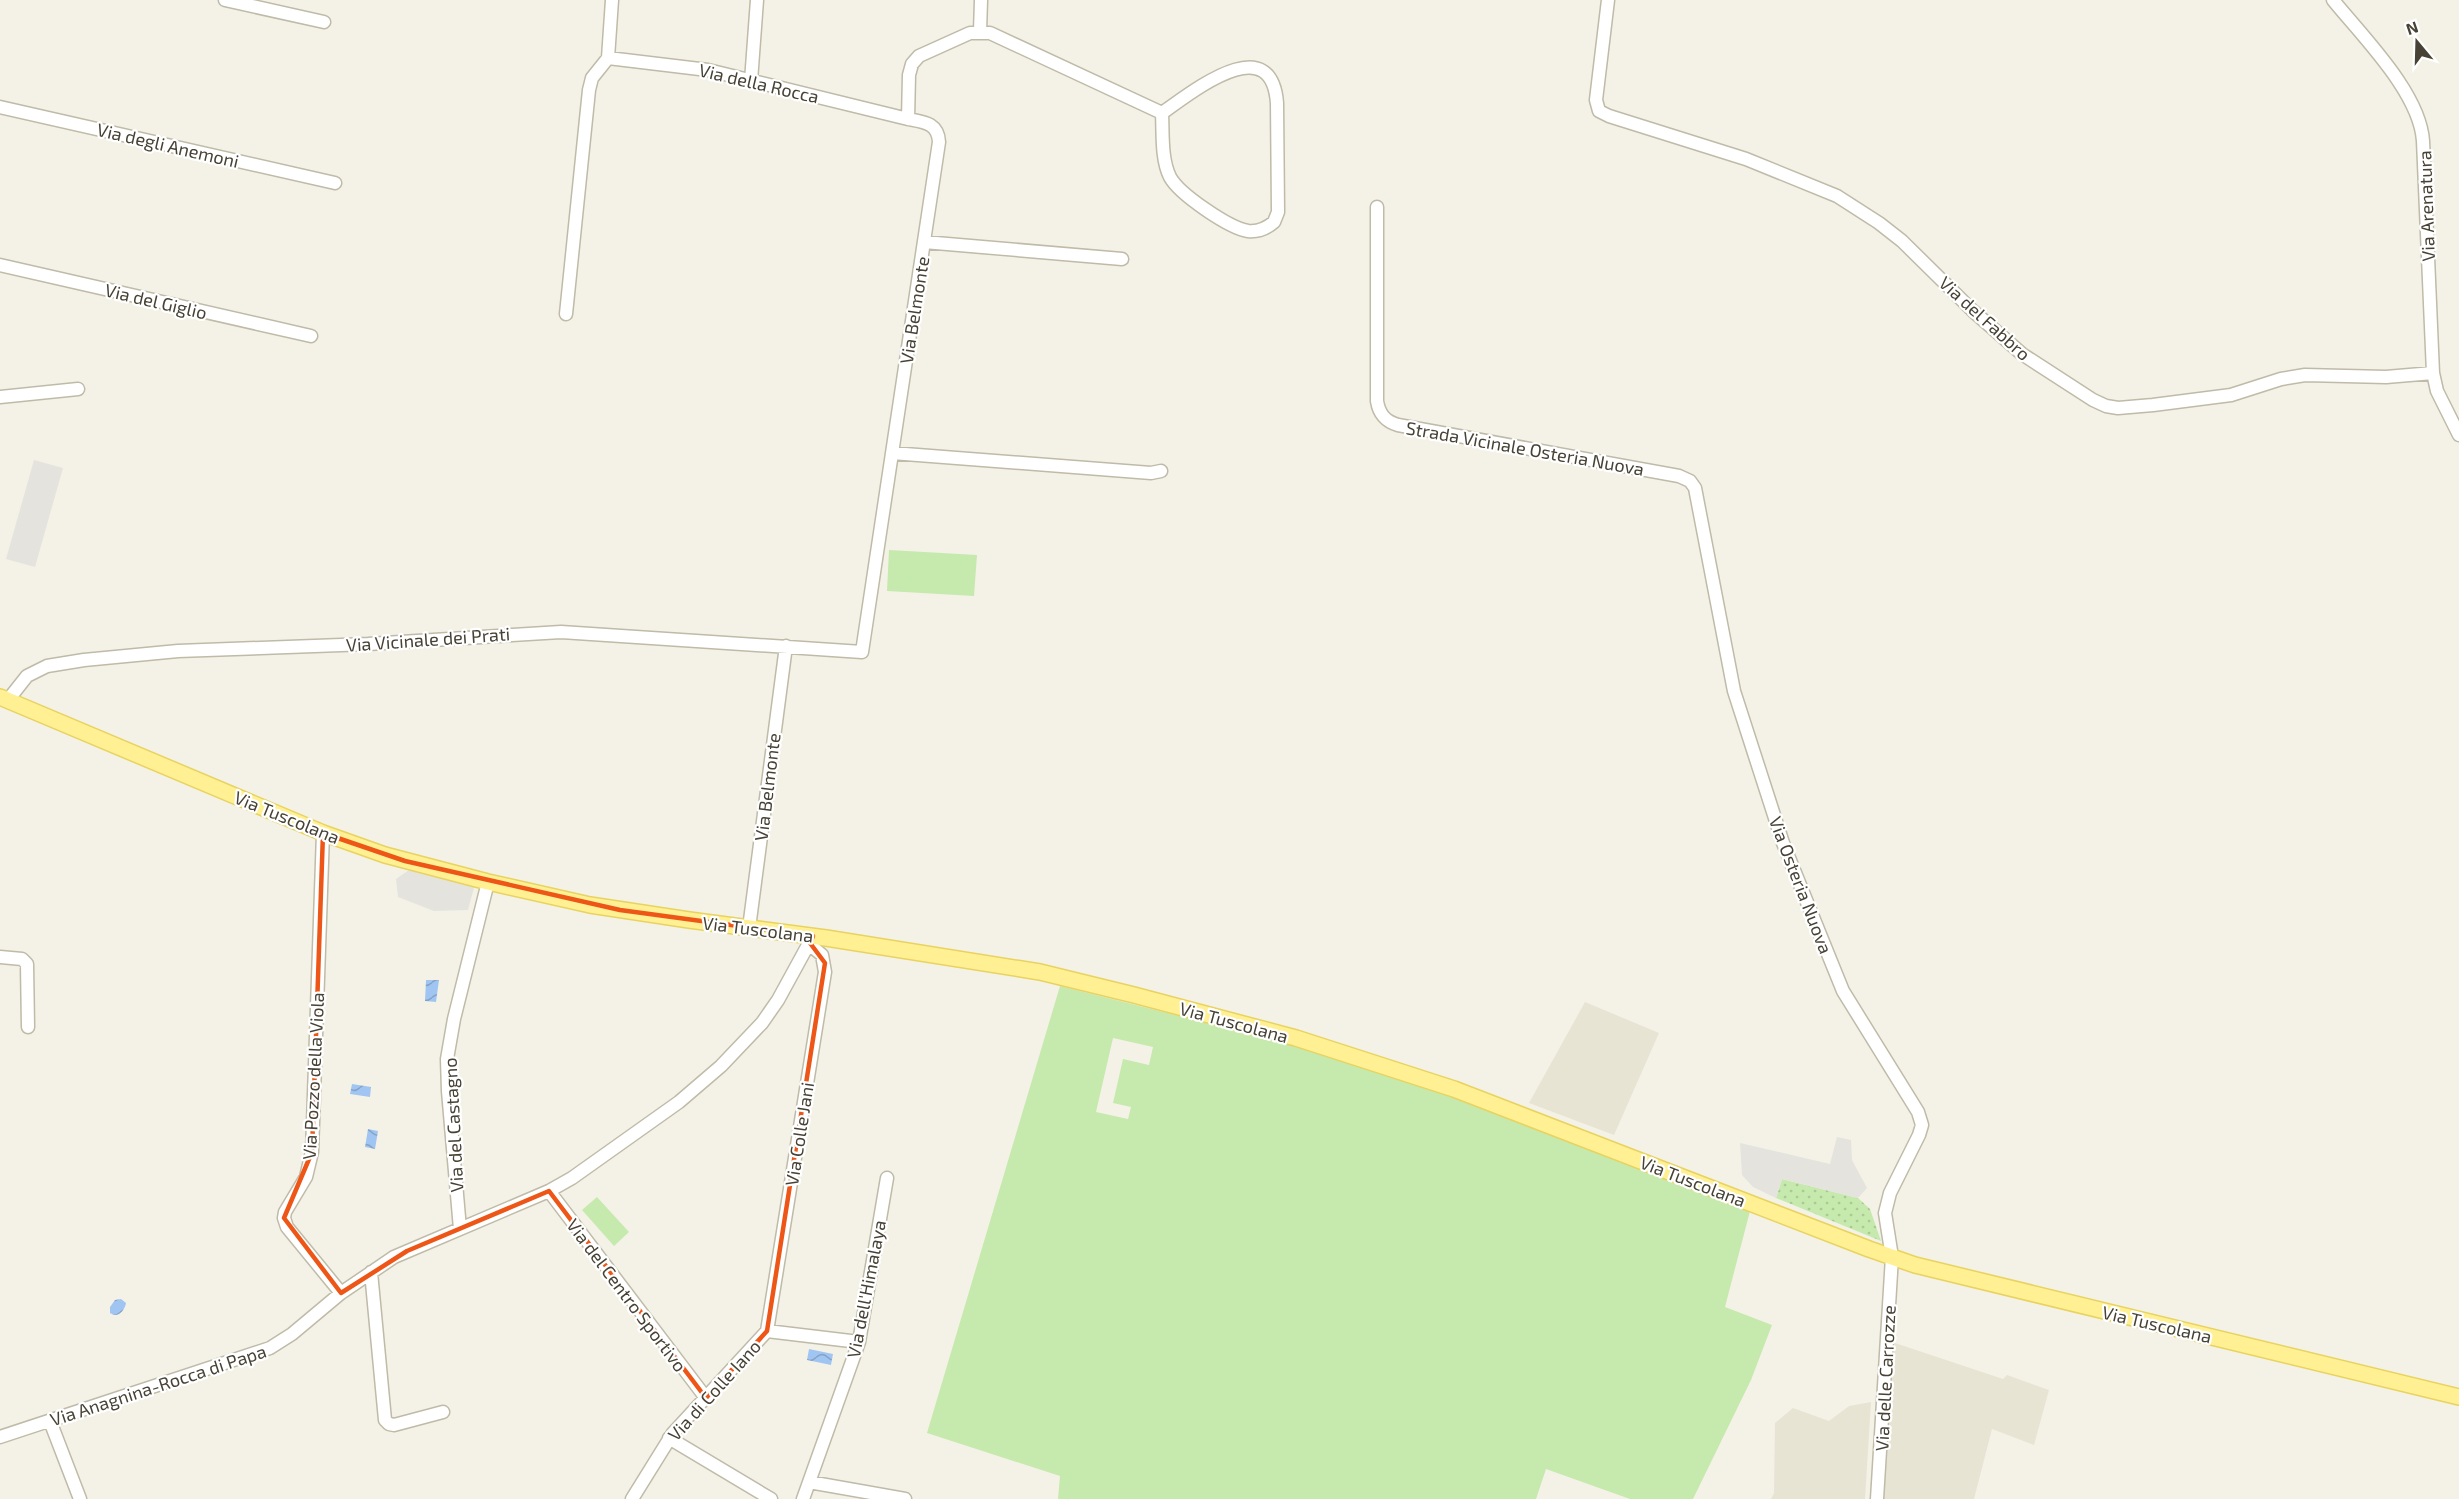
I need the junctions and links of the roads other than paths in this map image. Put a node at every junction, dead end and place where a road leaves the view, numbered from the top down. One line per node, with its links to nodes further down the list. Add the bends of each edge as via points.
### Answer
1 (225, 0): 7 (street)
2 (612, 0): 9 (street)
3 (757, 0): 10 (street)
4 (981, 0): 8 (street)
5 (1608, 0): 21 (street, Via del Fabbro, via 1596,100 1599,111 1766,166 1842,199 1902,241 2017,350 2106,406 2143,406 2231,395 2305,375 2386,377)
6 (2333, 0): 21 (street, Via Arenatura, via 2404,89 2421,128)
7 (324, 22)
8 (980, 32): 12 (street, via 990,33); 13 (street, via 924,52 914,61 909,75)
9 (608, 58): 10 (street, Via della Rocca, via 703,69); 19 (street, via 592,78 589,90)
10 (751, 81): 13 (street, Via della Rocca)
11 (0, 107): 14 (street, Via degli Anemoni)
12 (1162, 113): 12 (street, via 1165,163 1180,190 1244,230 1258,230 1274,222 1278,212 1277,99 1265,74 1247,68 1227,71)
13 (908, 119): 16 (street, Via Belmonte, via 931,124 939,137)
14 (335, 183)
15 (1377, 207): 27 (street, Strada Vicinale Osteria Nuova, via 1377,401 1385,418 1398,425 1679,477)
16 (924, 242): 17 (street); 25 (street, Via Belmonte)
17 (1122, 260)
18 (0, 265): 20 (street, Via del Giglio)
19 (566, 314)
20 (311, 336)
21 (2433, 373): 24 (street, Via Arenatura, via 2440,399)
22 (78, 389): 23 (street)
23 (0, 398)
24 (2459, 435)
25 (892, 453): 26 (street); 29 (street, Via Belmonte)
26 (1161, 471)
27 (1695, 488): 40 (street, Via Osteria Nuova, via 1734,691 1783,843 1843,991 1921,1120 1921,1132 1890,1193 1885,1213)
28 (786, 646): 29 (street, Via Vicinale dei Prati); 30 (street, Via Vicinale dei Prati, via 561,632 161,652 47,666 27,676); 33 (street, Via Belmonte)
29 (862, 652)
30 (4, 699): 31 (main road, Via Tuscolana)
31 (323, 832): 32 (main road, Via Tuscolana, via 375,852); 42 (street, Via Pozzo della Viola, via 312,1152 306,1177 284,1218 287,1227)
32 (488, 882): 33 (main road, Via Tuscolana, via 597,906); 39 (street, Via del Castagno, via 448,1052 447,1091)
33 (749, 928): 34 (main road, Via Tuscolana)
34 (811, 940): 38 (street, Via Anagnina-Rocca di Papa, via 767,1017 721,1066 679,1102); 40 (main road, Via Tuscolana, via 1040,972 1296,1038 1454,1089); 43 (street, Via Colle Jani, via 822,955 825,972)
35 (0, 957): 36 (street, via 22,959 27,964)
36 (28, 1027)
37 (886, 1178): 44 (street, Via dell'Himalaya)
38 (549, 1191): 39 (street, Via Anagnina-Rocca di Papa); 46 (street, Via del Centro Sportivo)
39 (460, 1228): 41 (street, Via Anagnina-Rocca di Papa)
40 (1892, 1257): 45 (main road, Via Tuscolana); 57 (street, Via delle Carrozze)
41 (371, 1272): 42 (street, Via Anagnina-Rocca di Papa); 47 (street, via 385,1420 394,1425)
42 (341, 1293): 48 (street, Via Anagnina-Rocca di Papa, via 292,1335 270,1348)
43 (767, 1331): 44 (street, Via di Colle Iano); 46 (street, Via di Colle Iano)
44 (860, 1342): 51 (street, Via dell'Himalaya)
45 (2459, 1397)
46 (706, 1398): 50 (street, Via di Colle Iano)
47 (443, 1412)
48 (50, 1421): 49 (street, Via Anagnina-Rocca di Papa); 52 (street)
49 (0, 1437)
50 (669, 1438): 53 (street, Via di Colle Iano); 54 (street)
51 (809, 1482): 55 (street, Via dell'Himalaya); 56 (street)
52 (80, 1499)
53 (632, 1499)
54 (771, 1499)
55 (803, 1499)
56 (905, 1499)
57 (1877, 1499)

